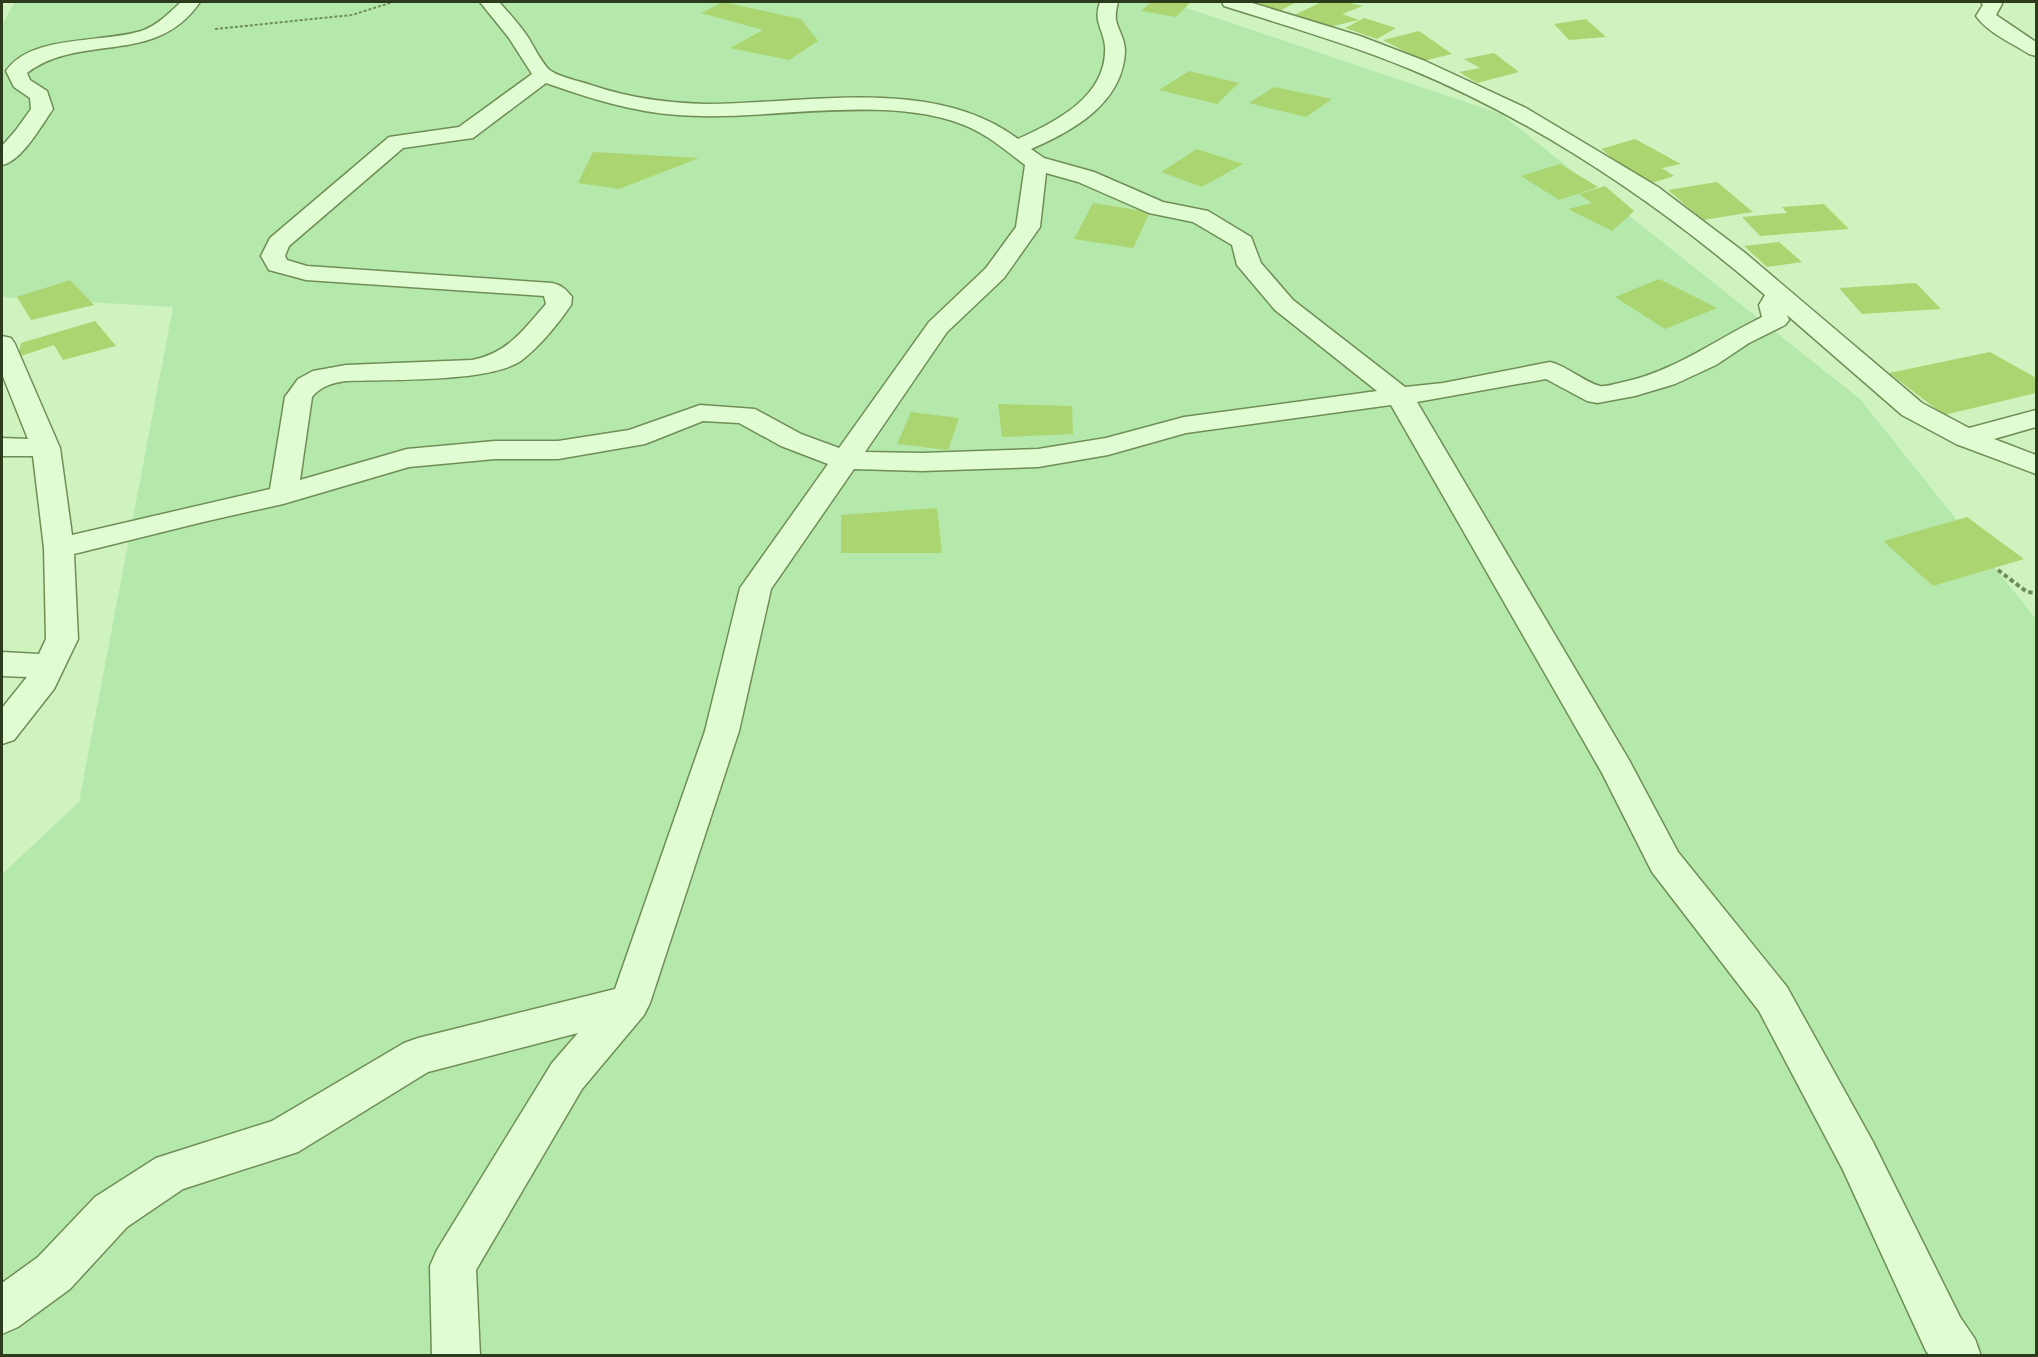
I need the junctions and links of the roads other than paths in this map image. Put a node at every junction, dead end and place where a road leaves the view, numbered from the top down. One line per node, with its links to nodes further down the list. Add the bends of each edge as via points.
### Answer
1 (191, 2): 8 (street, via 166,27 149,35 50,52)
2 (489, 2): 9 (street)
3 (1109, 2): 10 (street, via 1104,15 1115,47 1112,74 1086,110 1052,132)
4 (1231, 2): 12 (street, via 1353,40 1519,112 1650,192)
5 (1990, 2): 6 (street, via 1994,4 1986,16)
6 (2037, 50)
7 (2, 58): 8 (street)
8 (31, 60): 11 (street, via 15,71 21,82 40,95 42,109)
9 (543, 75): 10 (street, via 606,97 678,109 873,104 912,107 970,120 994,131); 21 (street, via 465,133 398,142 278,243 273,256 278,265 306,273 534,287 552,290 559,297 558,305 530,338 512,355 496,363 472,368 346,373 322,377 308,385 299,397)
10 (1027, 155): 14 (street, via 1157,208 1200,216 1243,242 1249,265 1284,305); 19 (street, via 1028,227 995,273 938,327)
11 (2, 158)
12 (1778, 294): 14 (street, via 1772,305 1776,320 1707,359 1635,388 1597,394 1550,370); 16 (street, via 1912,409)
13 (2, 344): 18 (street)
14 (1400, 397): 19 (street, via 1184,425 1108,446 1038,458); 29 (street, via 1617,769 1665,862 1773,999 1858,1156 1943,1334)
15 (2037, 418): 16 (street)
16 (1966, 438): 20 (street)
17 (2, 447): 18 (street)
18 (46, 448): 22 (street)
19 (845, 460): 21 (street, via 791,440 745,415 700,413 635,438 558,450 495,450 407,458); 26 (street, via 756,588 722,731)
20 (2037, 465)
21 (283, 495): 22 (street)
22 (59, 548): 24 (street, via 62,639)
23 (2, 664): 24 (street)
24 (49, 666): 25 (street, via 42,681)
25 (2, 731)
26 (630, 1003): 27 (street, via 418,1056 283,1138 171,1172 111,1212 54,1273); 28 (street, via 567,1076 453,1266)
27 (2, 1311)
28 (456, 1356)
29 (1958, 1356)

